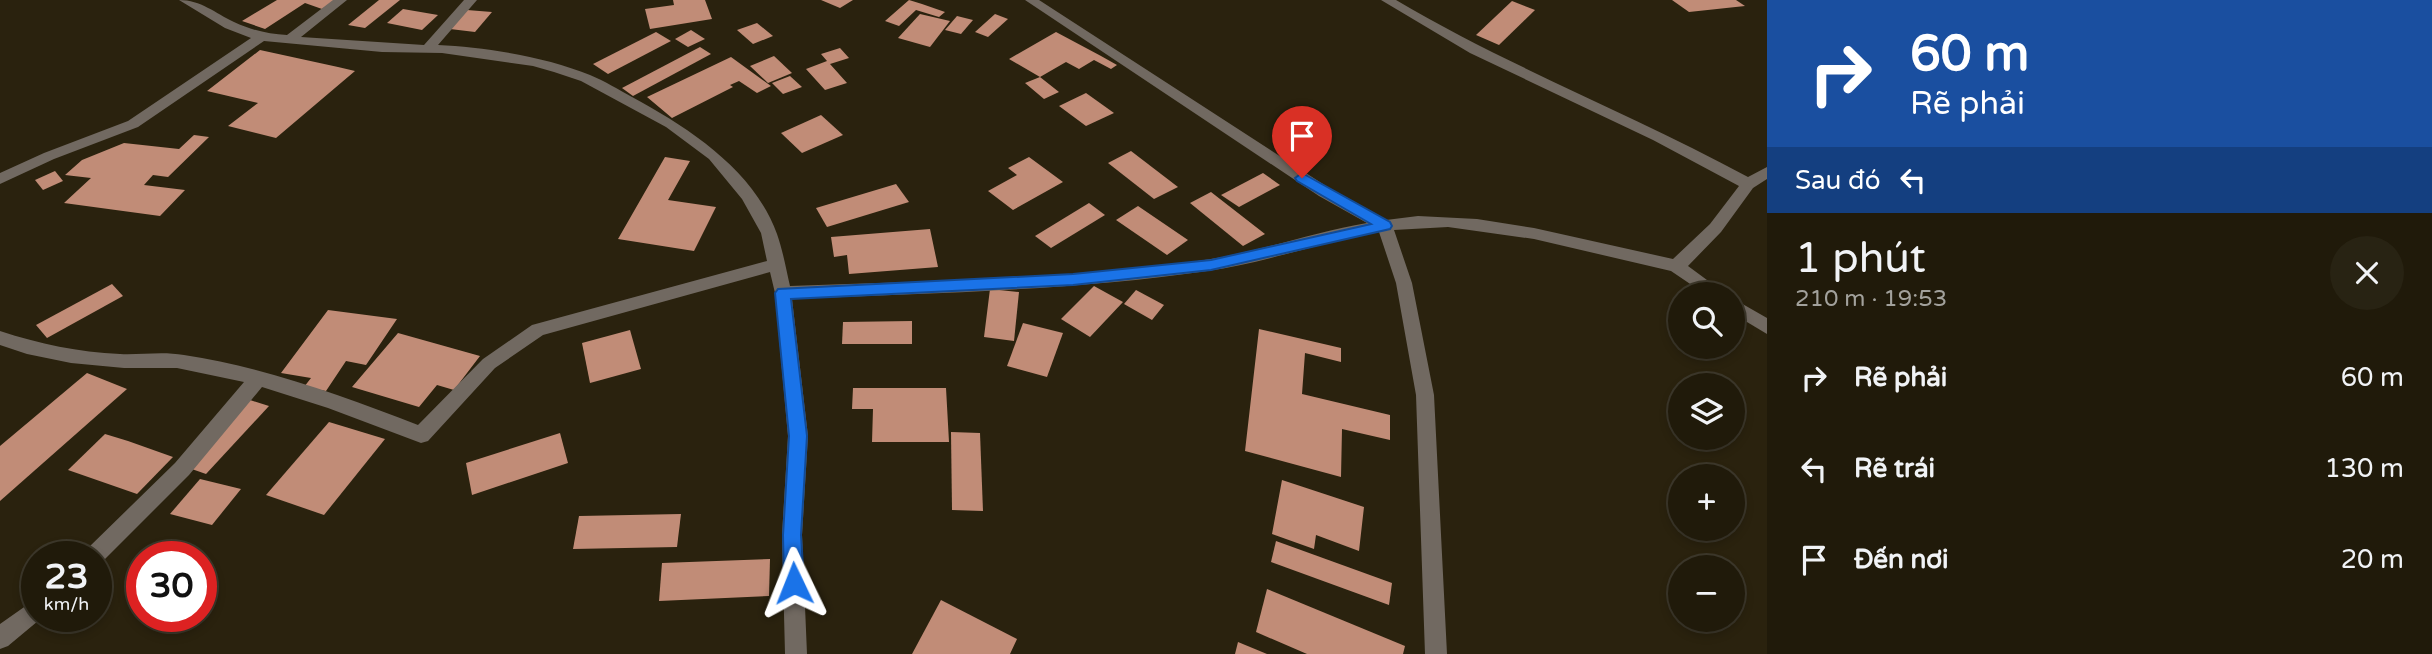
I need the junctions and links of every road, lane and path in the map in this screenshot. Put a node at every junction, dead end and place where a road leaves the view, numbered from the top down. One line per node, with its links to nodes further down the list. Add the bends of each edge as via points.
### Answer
1 (185, 0): 6 (street)
2 (341, 0): 7 (street)
3 (471, 0): 8 (street)
4 (1031, 0): 12 (street, via 1324,192)
5 (1387, 0): 11 (street, via 1497,61)
6 (261, 37): 7 (street); 10 (street, via 132,124)
7 (289, 40): 8 (street)
8 (427, 49): 13 (street, via 559,69 586,78 671,124 714,156 748,197 769,233)
9 (1767, 172): 11 (street)
10 (0, 178)
11 (1748, 184): 14 (street, via 1718,228)
12 (1385, 226): 14 (street, via 1447,222 1498,228); 16 (street, via 1211,265 1073,279); 25 (street, via 1404,283 1425,395)
13 (776, 264): 16 (street); 20 (street, via 538,330 511,343 421,435)
14 (1676, 266): 15 (street)
15 (1700, 282)
16 (783, 293): 24 (street, via 798,436 792,535)
17 (1745, 313): 18 (street)
18 (1767, 327)
19 (0, 338): 20 (street, via 38,350 116,361 182,362)
20 (258, 379): 21 (street, via 182,470)
21 (109, 541)
22 (21, 621): 23 (street)
23 (0, 638)
24 (796, 654)
25 (1436, 654)

